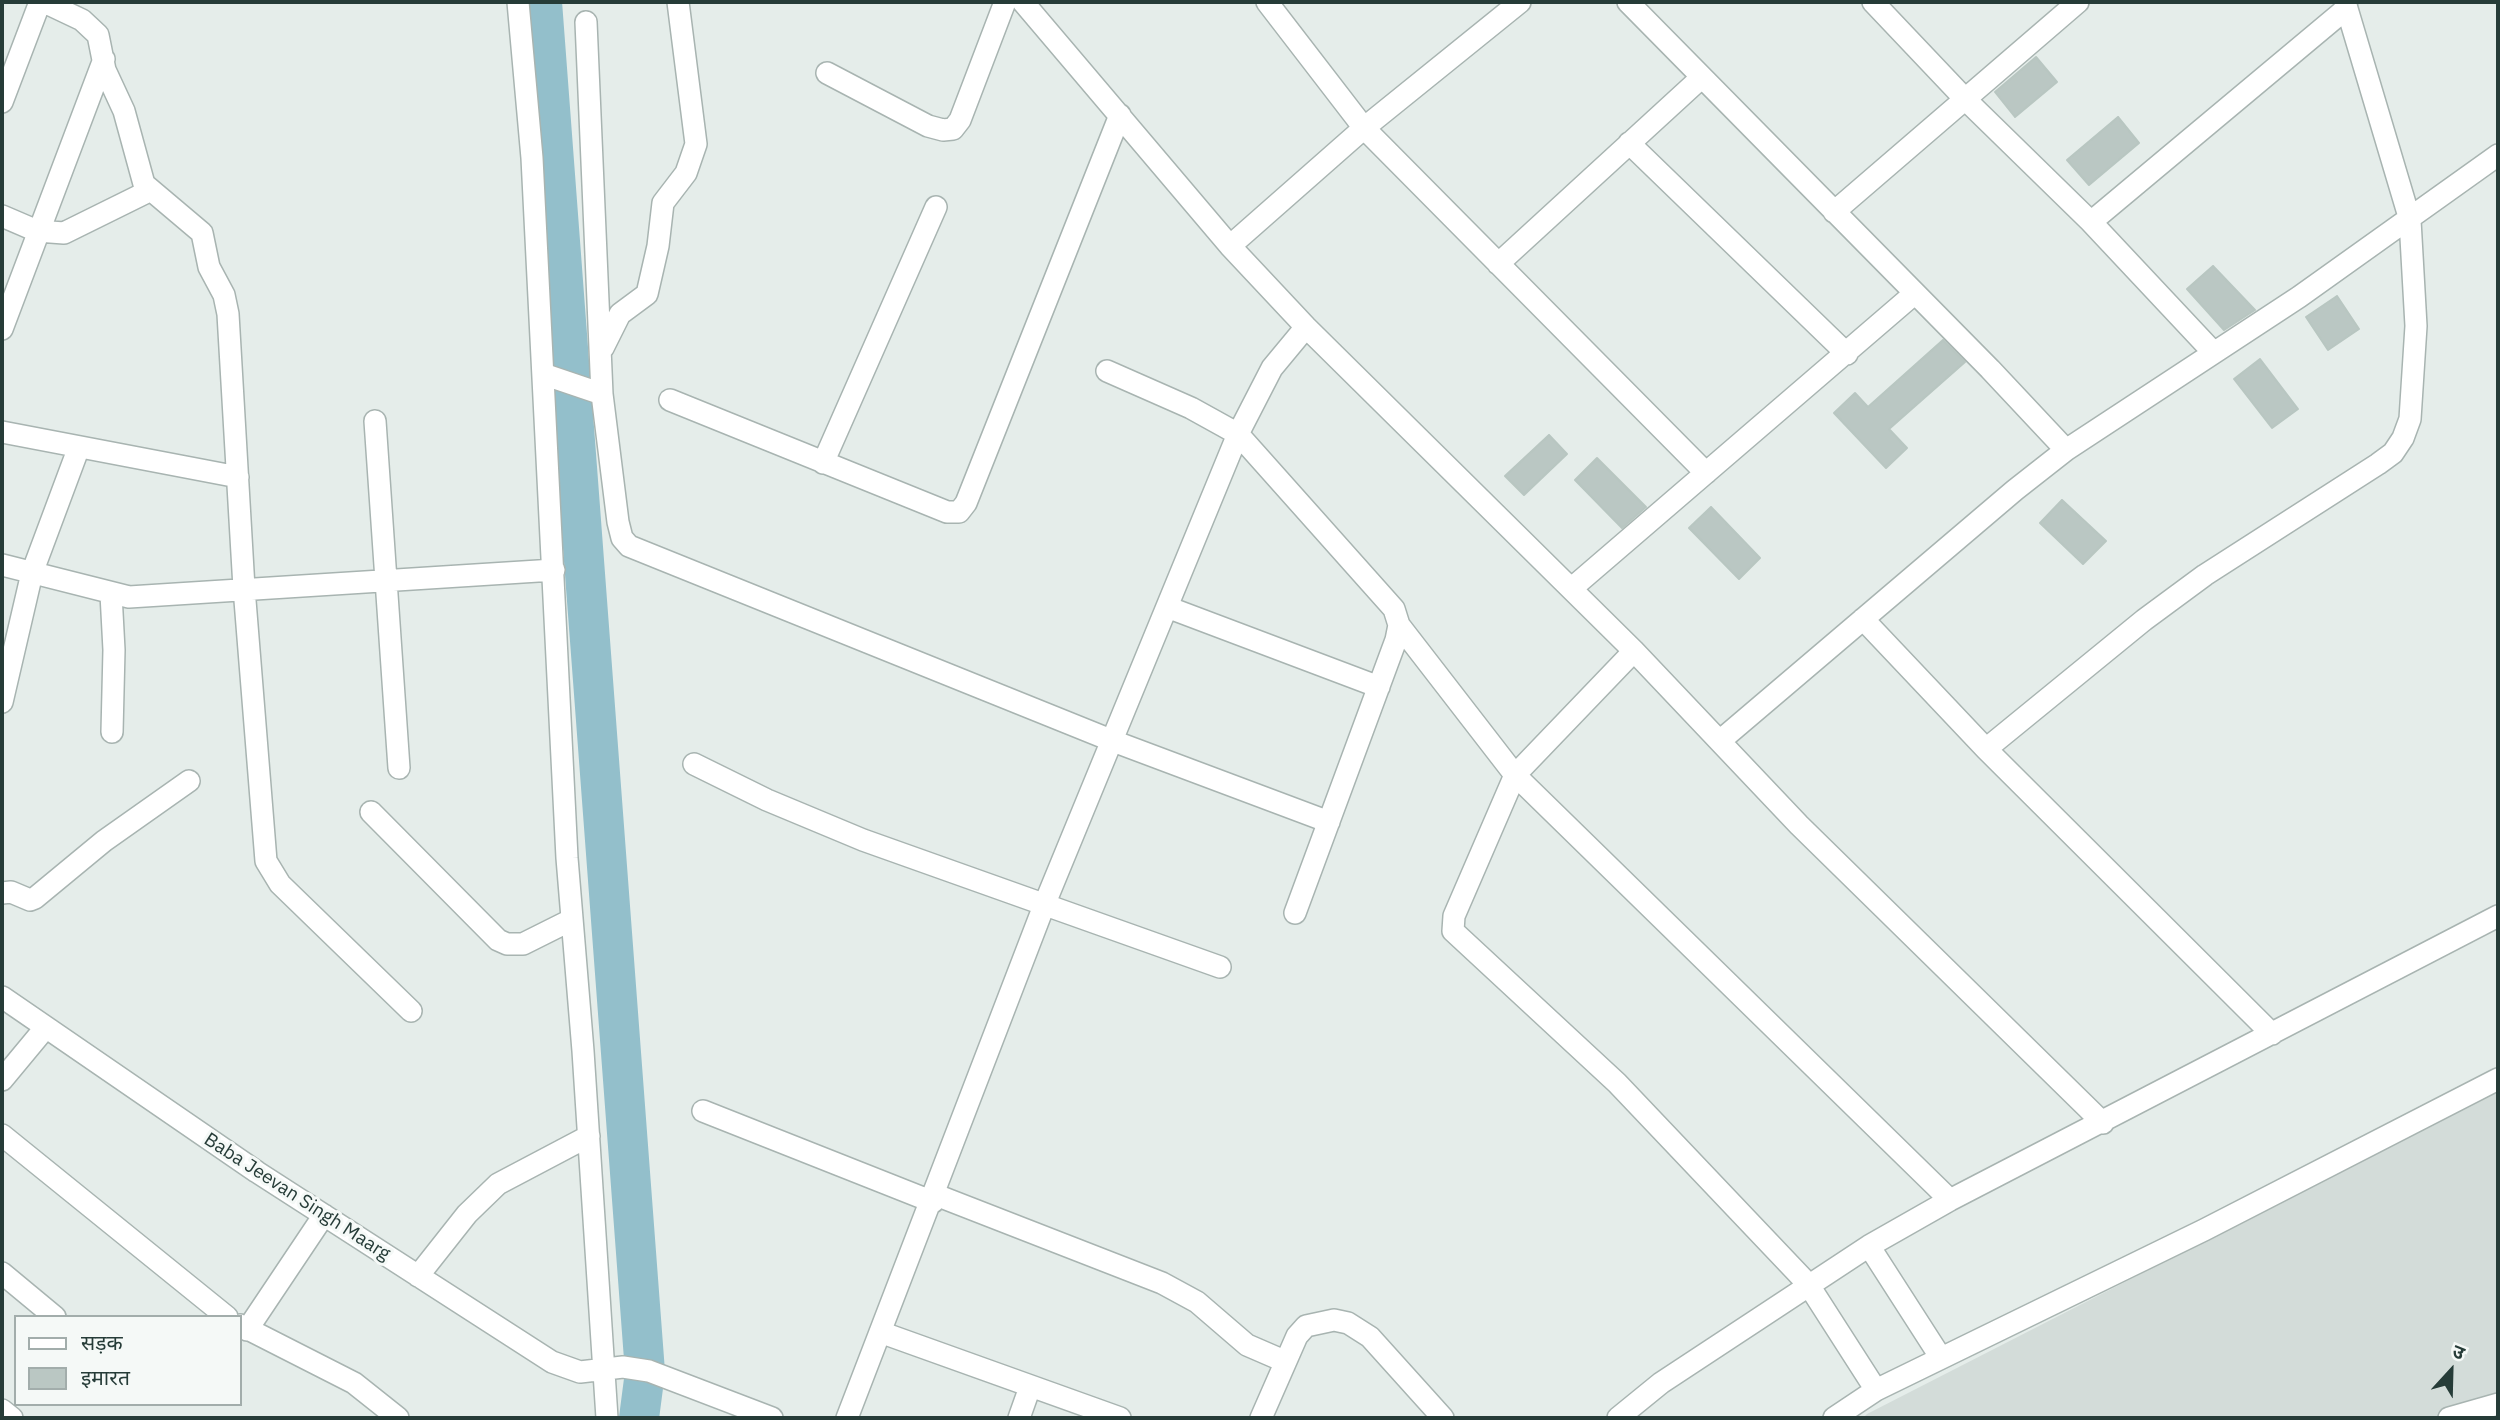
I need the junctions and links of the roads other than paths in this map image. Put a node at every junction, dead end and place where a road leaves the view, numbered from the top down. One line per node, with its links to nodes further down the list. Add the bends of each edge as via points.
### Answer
1 (42, 2): 13 (street); 14 (street, via 91,26)
2 (518, 2): 39 (street)
3 (678, 2): 36 (street, via 696,144 686,173 663,203 647,294 621,314)
4 (1005, 2): 15 (street, via 953,129 928,126)
5 (1023, 2): 19 (street)
6 (1267, 2): 20 (street)
7 (1520, 2): 20 (street)
8 (1628, 2): 16 (street)
9 (1873, 2): 17 (street)
10 (2078, 2): 17 (street)
11 (2346, 5): 27 (street); 28 (street)
12 (586, 22): 36 (street)
13 (10, 55): 18 (street)
14 (104, 59): 23 (street); 29 (street)
15 (827, 73)
16 (1702, 77): 21 (street); 25 (street)
17 (1965, 99): 25 (street); 28 (street)
18 (2, 102)
19 (1120, 115): 30 (street); 47 (street, via 966,503 958,512 947,512)
20 (1364, 128): 30 (street); 31 (street)
21 (1629, 144): 31 (street); 37 (street)
22 (2498, 155): 27 (street)
23 (149, 191): 29 (street, via 64,233); 49 (street, via 202,233 209,267 224,295)
24 (936, 207): 47 (street)
25 (1834, 212): 32 (street)
26 (2, 216): 29 (street)
27 (2410, 220): 35 (street); 66 (street, via 2415,280 2410,419 2393,453 2144,620)
28 (2091, 222): 35 (street)
29 (37, 231): 34 (street)
30 (1230, 246): 33 (street)
31 (1498, 264): 48 (street)
32 (1914, 294): 37 (street); 46 (street)
33 (1306, 327): 44 (street, via 1272,368); 55 (street)
34 (2, 329)
35 (2213, 352): 46 (street)
36 (601, 354): 40 (street)
37 (1847, 354): 48 (street)
38 (1107, 371): 44 (street)
39 (550, 377): 40 (street); 51 (street)
40 (597, 393): 65 (street, via 618,522 629,546)
41 (670, 400): 47 (street)
42 (375, 421): 53 (street)
43 (2, 432): 45 (street)
44 (1238, 434): 57 (street); 59 (street, via 1394,609)
45 (79, 447): 49 (street); 52 (street)
46 (2066, 450): 58 (street)
47 (823, 463)
48 (1706, 473): 55 (street)
49 (238, 477): 54 (street)
50 (2, 565): 52 (street)
51 (554, 570): 53 (street); 77 (street)
52 (32, 573): 56 (street); 62 (street)
53 (388, 580): 54 (street); 68 (street)
54 (244, 588): 56 (street, via 147,597); 80 (street, via 264,850 271,873)
55 (1572, 588): 60 (street)
56 (111, 594): 63 (street)
57 (1167, 607): 61 (street); 65 (street)
58 (1863, 619): 64 (street); 66 (street)
59 (1399, 625): 61 (street); 69 (street)
60 (1634, 651): 64 (street); 69 (street)
61 (1379, 687): 72 (street)
62 (2, 702)
63 (112, 732)
64 (1721, 740): 86 (street, via 1799,825)
65 (1113, 741): 72 (street); 74 (street)
66 (1986, 749): 82 (street)
67 (694, 764): 74 (street, via 863,840)
68 (399, 768)
69 (1515, 775): 90 (street); 95 (street, via 1454,916 1456,936 1617,1083)
70 (189, 781): 73 (street, via 104,841 35,898)
71 (370, 812): 77 (street, via 498,940 523,944)
72 (1329, 822): 75 (street)
73 (2, 893)
74 (1045, 903): 78 (street); 89 (street)
75 (1295, 913)
76 (2498, 916): 82 (street)
77 (572, 920): 88 (street)
78 (1220, 967)
79 (2, 997): 81 (street, Baba Jeevan Singh Maarg)
80 (411, 1011)
81 (46, 1027): 84 (street); 91 (street, Baba Jeevan Singh Maarg)
82 (2272, 1034): 86 (street)
83 (2498, 1079): 100 (street)
84 (2, 1080)
85 (703, 1111): 89 (street)
86 (2103, 1123): 90 (street)
87 (2, 1135): 97 (street)
88 (589, 1136): 94 (street, via 498,1184 467,1214); 102 (street, via 601,1294)
89 (934, 1198): 99 (street); 101 (street, via 1163,1283 1196,1302 1247,1345)
90 (1950, 1200): 92 (street)
91 (324, 1215): 94 (street, Baba Jeevan Singh Maarg); 98 (street)
92 (1869, 1246): 95 (street); 100 (street)
93 (2, 1273): 96 (street)
94 (418, 1276): 102 (street, Baba Jeevan Singh Maarg, via 561,1367 580,1372)
95 (1808, 1284): 104 (street); 117 (street, via 1661,1383)
96 (53, 1315)
97 (225, 1315)
98 (243, 1327): 109 (street, via 344,1377)
99 (880, 1332): 103 (street); 112 (street)
100 (1941, 1358): 104 (street)
101 (1284, 1361): 115 (street); 116 (street, via 1306,1326 1334,1320 1348,1323 1384,1351)
102 (613, 1369): 110 (street); 111 (street, Baba Jeevan Singh Maarg, via 649,1371)
103 (1031, 1387): 113 (street); 114 (street)
104 (1876, 1390): 107 (street)
105 (2498, 1404): 118 (street)
106 (2, 1410): 108 (street)
107 (1844, 1415)
108 (12, 1418)
109 (398, 1418)
110 (607, 1418)
111 (772, 1418)
112 (847, 1418)
113 (1019, 1418)
114 (1120, 1418)
115 (1261, 1418)
116 (1443, 1418)
117 (1618, 1418)
118 (2449, 1418)

